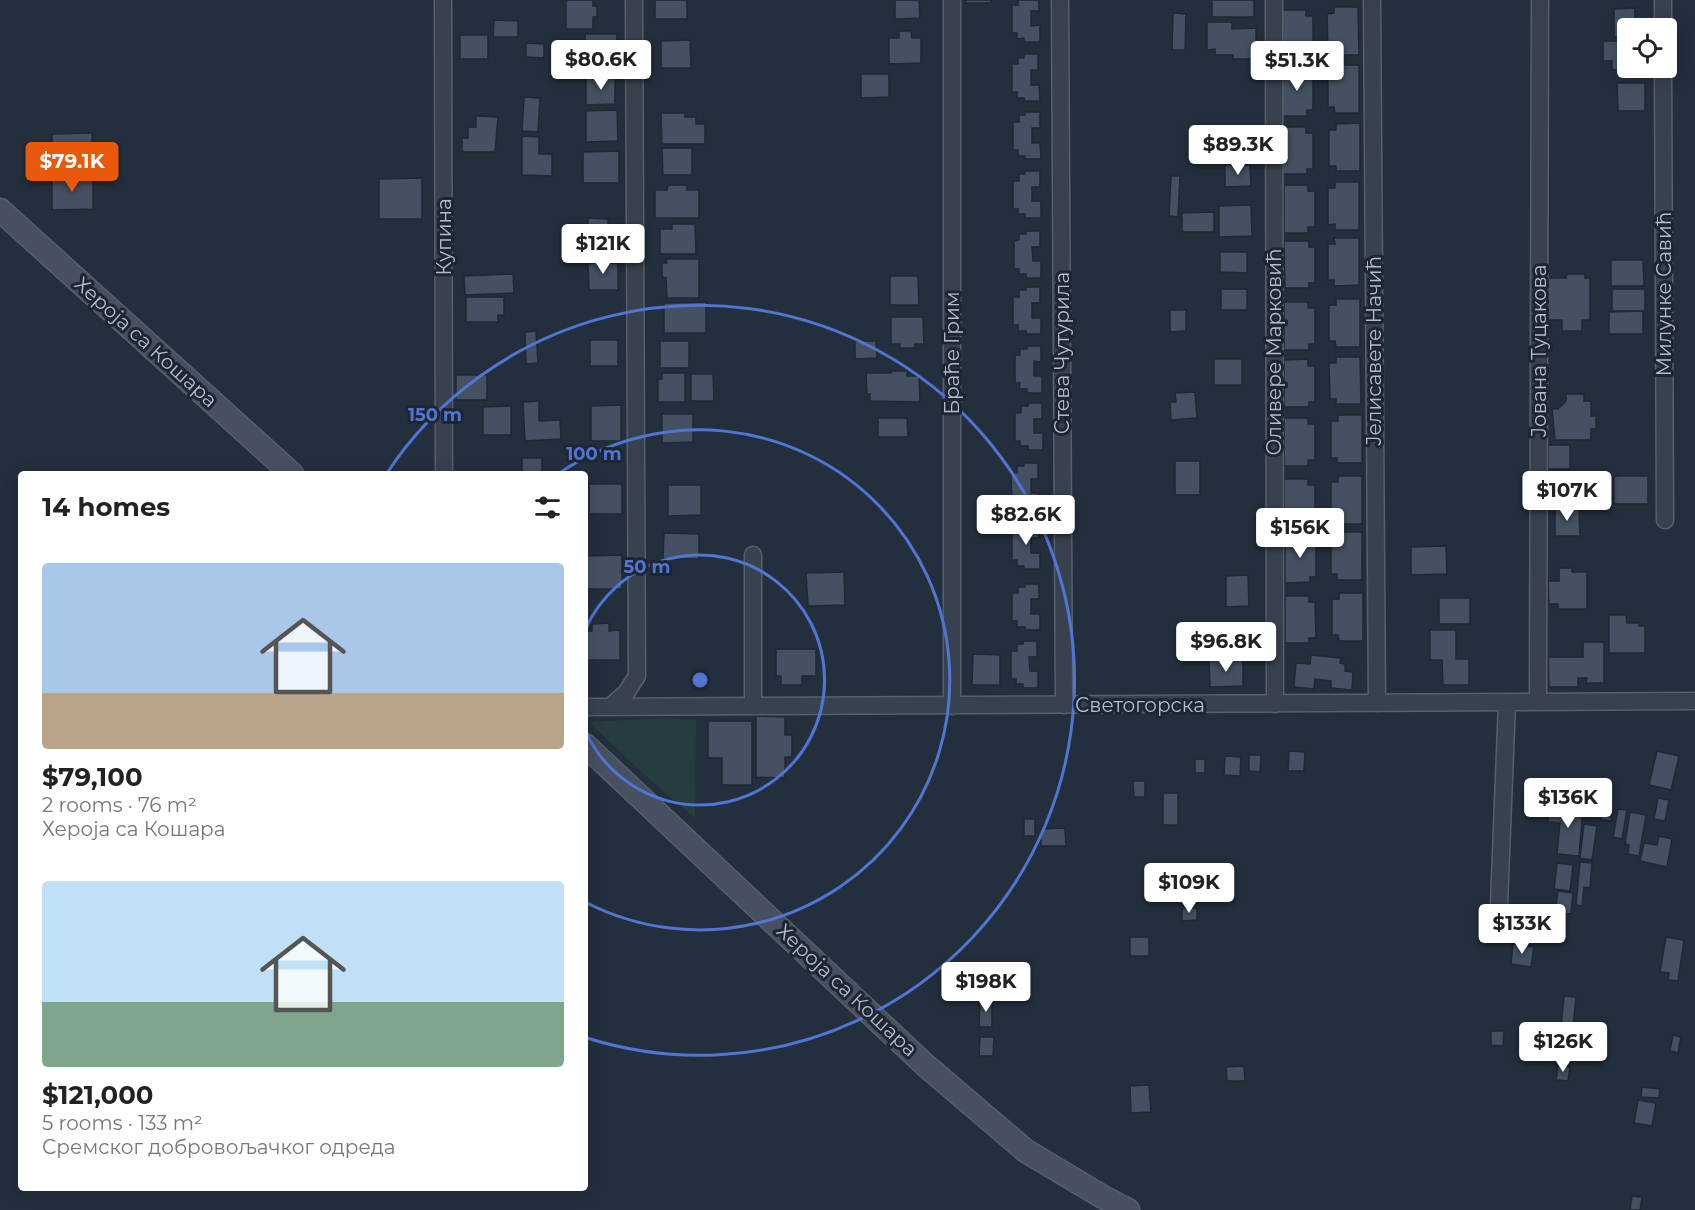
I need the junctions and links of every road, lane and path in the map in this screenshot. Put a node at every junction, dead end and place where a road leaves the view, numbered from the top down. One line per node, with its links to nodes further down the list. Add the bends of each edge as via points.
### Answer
1 (443, 0): 13 (street, Купина)
2 (634, 0): 22 (street, via 637,676 626,693)
3 (952, 0): 24 (street, Браће Грим)
4 (1060, 0): 21 (street, Стева Чутурила)
5 (1274, 0): 20 (street, Оливере Марковић)
6 (1372, 0): 19 (street, Јелисавете Начић)
7 (1540, 0): 18 (street, Јована Туцакова)
8 (1663, 0): 9 (street)
9 (1663, 18)
10 (1663, 78): 14 (street, Милунке Савић)
11 (0, 210): 12 (street, Хероја са Кошара)
12 (289, 471)
13 (444, 471)
14 (1665, 520)
15 (753, 555): 23 (street)
16 (1695, 701): 18 (street, Светогорска)
17 (1507, 702): 18 (street, Светогорска); 19 (street, Светогорска); 27 (street)
18 (1538, 702)
19 (1377, 703): 20 (street, Светогорска)
20 (1275, 704): 21 (street, Светогорска)
21 (1064, 705): 24 (street, Светогорска)
22 (610, 706): 23 (street, Светогорска); 25 (street, Светогорска)
23 (753, 706): 24 (street, Светогорска)
24 (952, 706)
25 (588, 707)
26 (588, 748): 28 (street, Хероја са Кошара, via 933,1072 1026,1151)
27 (1498, 929)
28 (1128, 1210)

